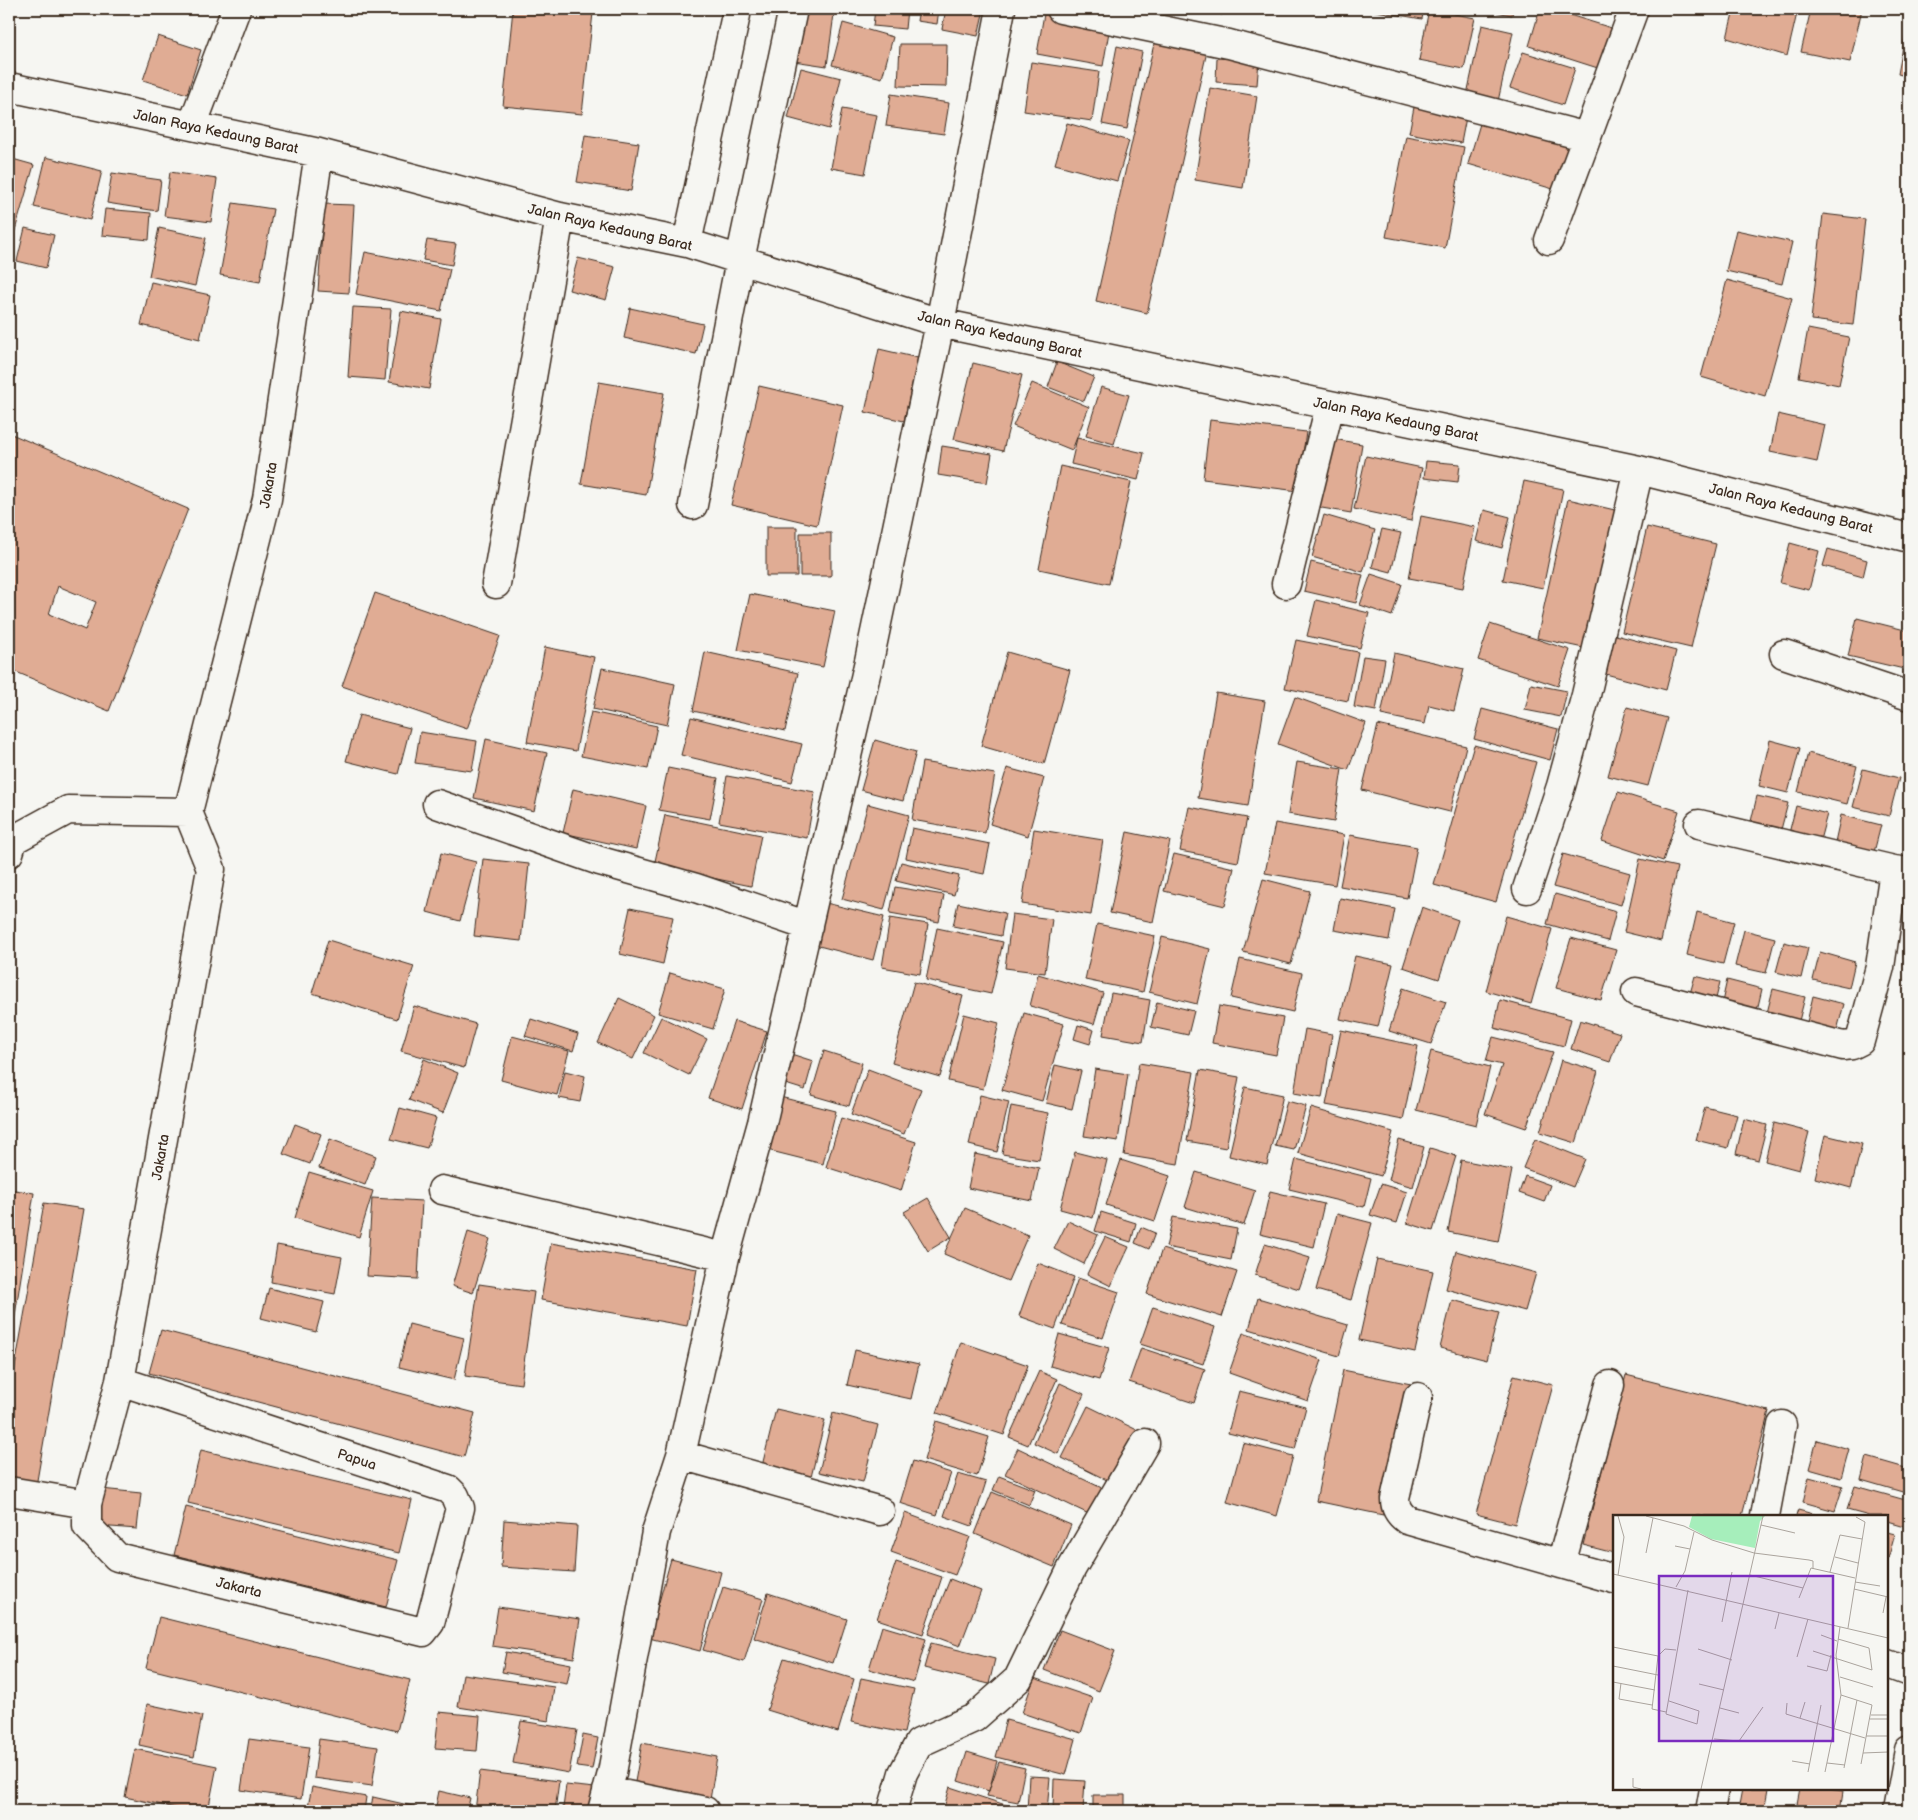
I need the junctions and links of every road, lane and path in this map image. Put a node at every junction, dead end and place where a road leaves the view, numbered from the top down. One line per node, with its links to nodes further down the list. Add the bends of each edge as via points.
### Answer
1 (236, 9): 8 (street)
2 (793, 9): 14 (street)
3 (1001, 9): 15 (street)
4 (1061, 9): 9 (street, via 1229,44)
5 (1634, 9): 9 (street)
6 (736, 15): 13 (street)
7 (9, 87): 8 (street, Jalan Raya Kedaung Barat)
8 (192, 126): 10 (street, Jalan Raya Kedaung Barat)
9 (1587, 137): 12 (street)
10 (319, 153): 11 (street, Jalan Raya Kedaung Barat); 25 (street, Jakarta, via 267,499)
11 (560, 217): 13 (street, Jalan Raya Kedaung Barat); 20 (street)
12 (1549, 240)
13 (687, 243): 14 (street, Jalan Raya Kedaung Barat)
14 (740, 260): 15 (street, Jalan Raya Kedaung Barat); 18 (street)
15 (940, 323): 16 (street, Jalan Raya Kedaung Barat); 30 (street, via 871,651)
16 (1330, 405): 17 (street, Jalan Raya Kedaung Barat); 21 (street)
17 (1639, 470): 19 (street, Jalan Raya Kedaung Barat); 29 (street, via 1584,704)
18 (693, 505)
19 (1909, 538)
20 (496, 584)
21 (1286, 584)
22 (1784, 654): 23 (street)
23 (1909, 696)
24 (437, 804): 30 (street, via 600,861 696,888)
25 (188, 812): 27 (street, via 68,810 14,840); 34 (street, Jakarta, via 211,869)
26 (1699, 824): 28 (street)
27 (9, 853)
28 (1901, 871): 31 (street, via 1860,1041 1852,1045 1843,1046)
29 (1527, 889)
30 (808, 926): 33 (street, via 762,1123)
31 (1636, 992)
32 (442, 1190): 33 (street)
33 (725, 1257): 39 (street)
34 (120, 1381): 41 (street, Jakarta); 46 (street, Papua, via 448,1489 460,1508 430,1623)
35 (1610, 1385): 44 (street)
36 (1418, 1397): 44 (street, via 1395,1499 1402,1516)
37 (1782, 1425): 43 (street)
38 (1145, 1444): 53 (street, via 1072,1568 1018,1679 974,1718 919,1743 903,1773)
39 (681, 1455): 42 (street); 51 (street, via 656,1532)
40 (9, 1491): 41 (street)
41 (87, 1504): 46 (street, Jakarta, via 87,1526 117,1557)
42 (880, 1511)
43 (1764, 1515)
44 (1561, 1564): 45 (street)
45 (1613, 1579)
46 (423, 1632)
47 (1888, 1664): 48 (street)
48 (1909, 1672)
49 (1909, 1750): 55 (street)
50 (1714, 1790): 54 (street)
51 (604, 1801): 52 (street)
52 (705, 1811)
53 (892, 1811)
54 (1710, 1811)
55 (1898, 1811)

